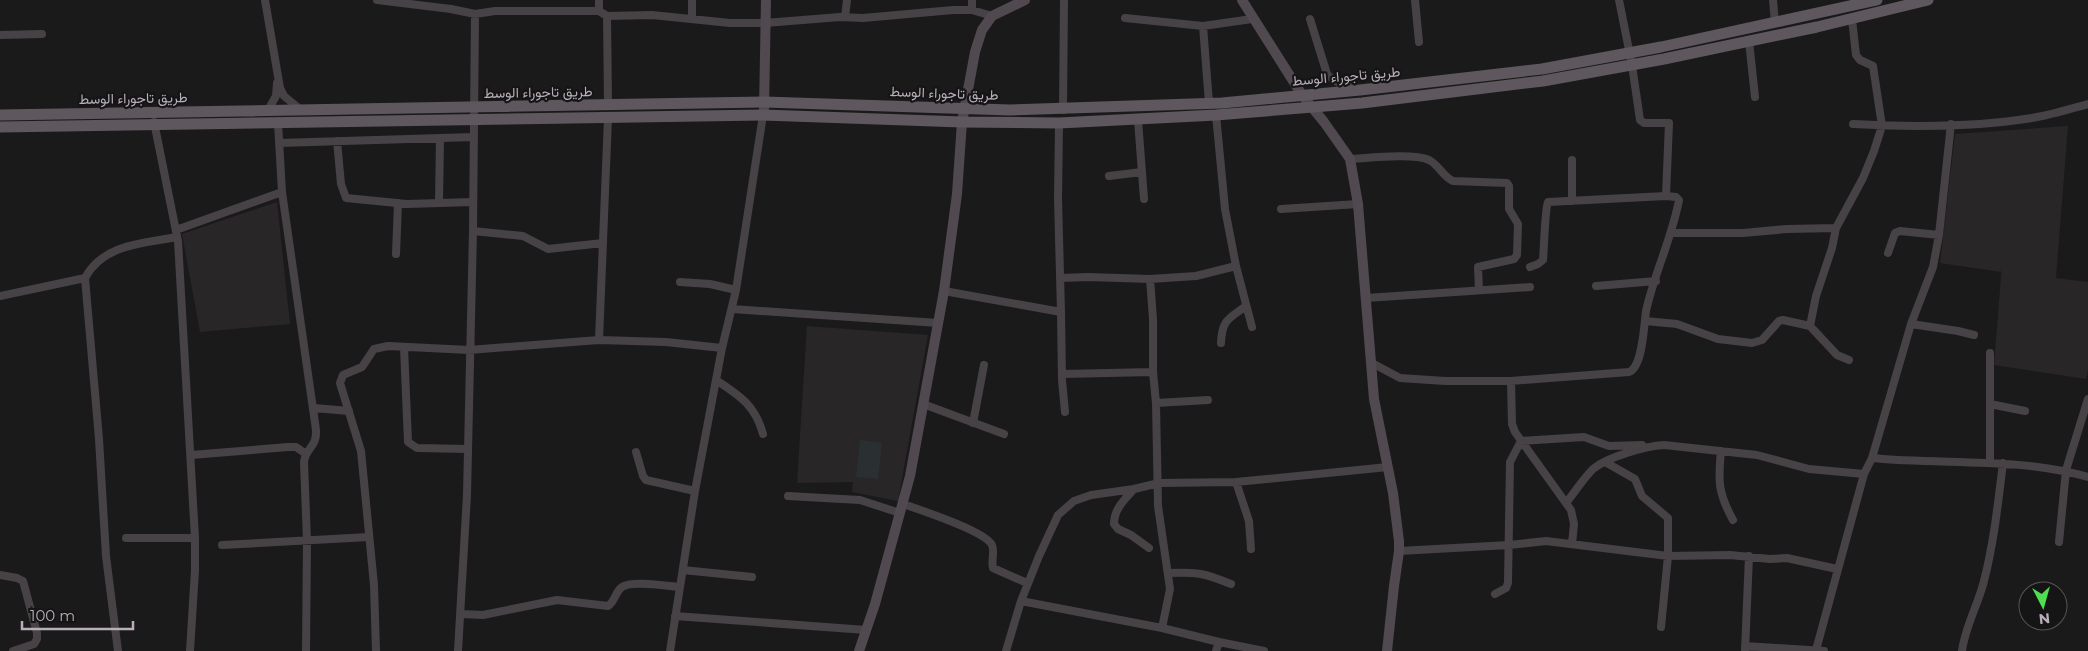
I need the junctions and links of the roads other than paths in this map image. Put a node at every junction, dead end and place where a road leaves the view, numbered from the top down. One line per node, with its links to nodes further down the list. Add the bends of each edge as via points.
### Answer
1 (265, 0): 36 (street)
2 (376, 0): 16 (street)
3 (599, 0): 18 (street)
4 (692, 0): 22 (street)
5 (766, 0): 27 (street)
6 (847, 0): 21 (street)
7 (972, 0): 17 (street)
8 (1025, 0): 20 (street)
9 (1064, 0): 49 (street)
10 (1242, 0): 24 (street)
11 (1415, 0): 33 (street)
12 (1619, 0): 34 (street)
13 (1773, 0): 28 (street)
14 (1877, 0): 28 (main road, طريق تاجوراء الوسط)
15 (1928, 0): 26 (main road)
16 (429, 3): 19 (street)
17 (972, 10): 20 (street); 21 (street)
18 (603, 13): 19 (street, via 495,11); 22 (street); 43 (street)
19 (475, 14): 45 (street)
20 (992, 16): 46 (street, via 982,30 975,52)
21 (845, 17): 27 (street)
22 (692, 18): 27 (street)
23 (1125, 18): 29 (street)
24 (1252, 19): 29 (street); 38 (street)
25 (1310, 19): 37 (street, via 1327,74 1333,80)
26 (1852, 19): 32 (main road); 62 (street, via 1856,55 1874,66)
27 (765, 23): 40 (street)
28 (1775, 23): 34 (main road, طريق تاجوراء الوسط)
29 (1203, 26): 41 (street)
30 (0, 34): 31 (street)
31 (42, 34)
32 (1749, 41): 35 (main road); 39 (street)
33 (1419, 42)
34 (1629, 54): 35 (street); 37 (main road, طريق تاجوراء الوسط, via 1542,69)
35 (1632, 65): 44 (main road, via 1544,81); 73 (street, via 1640,120 1644,123 1669,123)
36 (277, 79): 47 (street, via 276,96); 48 (street, via 284,96)
37 (1360, 90): 38 (main road, طريق تاجوراء الوسط)
38 (1302, 95): 41 (main road, طريق تاجوراء الوسط); 44 (street)
39 (1755, 97)
40 (764, 102): 43 (main road, طريق تاجوراء الوسط); 46 (main road, طريق تاجوراء الوسط); 51 (street)
41 (1210, 103): 49 (main road, طريق تاجوراء الوسط)
42 (2088, 104): 61 (street, via 2033,118)
43 (608, 105): 45 (main road, طريق تاجوراء الوسط)
44 (1312, 107): 52 (main road); 68 (street)
45 (474, 108): 48 (main road, طريق تاجوراء الوسط); 56 (street)
46 (964, 109): 49 (main road, طريق تاجوراء الوسط); 57 (street)
47 (268, 110): 48 (main road, طريق تاجوراء الوسط); 53 (main road, طريق تاجوراء الوسط)
48 (302, 110)
49 (1064, 110)
50 (0, 115): 53 (main road, طريق تاجوراء الوسط)
51 (763, 115): 54 (main road); 57 (main road); 98 (street)
52 (1216, 115): 55 (main road); 89 (street, via 1225,209)
53 (153, 118): 58 (main road); 63 (main road); 83 (street)
54 (608, 118): 56 (main road); 86 (street)
55 (1138, 120): 59 (main road); 70 (street)
56 (474, 121): 58 (main road); 64 (street)
57 (962, 122): 59 (main road); 100 (street, via 957,194)
58 (278, 123): 67 (street)
59 (1059, 123): 92 (street)
60 (1853, 124): 62 (street)
61 (1951, 124): 62 (street); 85 (street)
62 (1882, 126): 81 (street, via 1863,178)
63 (0, 127)
64 (473, 137): 65 (street); 76 (street)
65 (440, 138): 66 (street); 78 (street)
66 (337, 141): 67 (street); 77 (street, via 340,184 346,198)
67 (280, 143): 72 (street)
68 (1350, 159): 79 (street); 99 (street, via 1417,158 1430,161 1453,181 1507,183 1509,209 1518,224 1517,255 1514,259 1478,267)
69 (1572, 160): 75 (street)
70 (1142, 172): 71 (street); 74 (street)
71 (1109, 176)
72 (282, 192): 83 (street); 130 (street)
73 (1666, 196): 75 (street); 84 (street, via 1679,200)
74 (1144, 199)
75 (1572, 201): 90 (street, via 1546,204 1543,260)
76 (473, 202): 78 (street); 82 (street)
77 (398, 203): 78 (street); 88 (street)
78 (440, 203)
79 (1358, 204): 80 (street); 102 (street)
80 (1281, 209)
81 (1836, 228): 84 (street); 109 (street)
82 (473, 231): 86 (street, via 523,236 548,249); 116 (street)
83 (177, 233): 91 (street, via 110,252 96,262); 143 (street)
84 (1671, 233): 94 (street)
85 (1939, 235): 87 (street, via 1895,232); 108 (street, via 1933,267)
86 (603, 243): 112 (street)
87 (1888, 253)
88 (396, 254)
89 (1236, 266): 93 (street, via 1196,276); 103 (street)
90 (1530, 267)
91 (85, 278): 101 (street); 192 (street, via 100,439 106,556)
92 (1060, 278): 93 (street, via 1088,276); 105 (street)
93 (1150, 280): 121 (street)
94 (1656, 281): 96 (street); 106 (street)
95 (680, 282): 98 (street)
96 (1596, 286)
97 (1530, 287): 99 (street)
98 (736, 290): 104 (street)
99 (1479, 290): 102 (street)
100 (944, 291): 105 (street); 107 (street)
101 (0, 296)
102 (1366, 298): 119 (street)
103 (1246, 306): 110 (street); 113 (street, via 1228,317 1222,329)
104 (732, 309): 107 (street); 115 (street)
105 (1061, 312): 122 (street)
106 (1645, 321): 109 (street, via 1677,324 1718,339 1752,343 1762,340 1779,321); 124 (street, via 1633,371)
107 (938, 323): 128 (street)
108 (1911, 324): 111 (street); 144 (street)
109 (1810, 326): 118 (street, via 1838,355)
110 (1252, 328)
111 (1974, 335)
112 (599, 340): 115 (street); 116 (street)
113 (1222, 343)
114 (404, 347): 116 (street); 131 (street, via 374,349 362,367 343,375 340,383); 139 (street, via 408,442 417,448)
115 (722, 348): 123 (street)
116 (469, 350): 139 (street)
117 (1990, 353): 129 (street)
118 (1849, 360)
119 (1370, 362): 124 (street, via 1400,378); 148 (street)
120 (984, 365): 134 (street)
121 (1153, 372): 122 (street); 127 (street)
122 (1062, 374): 132 (street)
123 (716, 380): 135 (street, via 754,411); 155 (street)
124 (1511, 381): 137 (street, via 1512,424)
125 (2088, 398): 149 (street)
126 (1208, 400): 127 (street)
127 (1156, 402): 153 (street)
128 (923, 404): 134 (street); 158 (street)
129 (1990, 404): 133 (street); 146 (street)
130 (314, 408): 131 (street); 142 (street, via 317,438)
131 (349, 411): 160 (street, via 361,452)
132 (1065, 412)
133 (2025, 412)
134 (973, 422): 136 (street)
135 (763, 434)
136 (1004, 434)
137 (1521, 441): 138 (street, via 1584,437 1609,446); 157 (street); 167 (street, via 1510,462)
138 (1653, 446): 140 (street); 145 (street)
139 (468, 449): 183 (street)
140 (1721, 451): 150 (street, via 1757,455 1809,470); 159 (street, via 1718,477 1722,500)
141 (636, 452): 155 (street, via 646,480)
142 (306, 454): 143 (street, via 288,447); 163 (street)
143 (191, 455): 162 (street)
144 (1872, 458): 146 (street); 150 (street)
145 (1605, 462): 157 (street, via 1595,468); 171 (street, via 1633,477 1642,496 1668,518)
146 (1990, 462): 147 (street)
147 (2003, 463): 149 (street); 203 (street, via 1993,544)
148 (1388, 467): 152 (street); 170 (street)
149 (2066, 470): 151 (street); 164 (street)
150 (1864, 474): 173 (street)
151 (2088, 477)
152 (1236, 482): 153 (street); 169 (street, via 1249,522)
153 (1158, 483): 154 (street); 175 (street, via 1158,506)
154 (1134, 489): 168 (street, via 1118,508 1114,524); 178 (street, via 1091,495 1066,506 1058,515)
155 (695, 491): 174 (street)
156 (788, 496): 158 (street, via 860,500)
157 (1566, 503): 165 (street, via 1573,518)
158 (902, 508): 178 (street, via 986,537 993,548 993,568); 187 (street)
159 (1732, 520)
160 (369, 537): 163 (street); 195 (street)
161 (126, 538): 162 (street)
162 (195, 538): 193 (street)
163 (307, 541): 166 (street); 194 (street)
164 (2059, 542)
165 (1572, 544): 167 (street, via 1537,541); 171 (street)
166 (222, 545)
167 (1509, 545): 170 (street); 181 (street, via 1506,588)
168 (1149, 548)
169 (1251, 549)
170 (1400, 551): 202 (street)
171 (1668, 556): 172 (street); 186 (street)
172 (1749, 556): 173 (street, via 1787,558); 189 (street)
173 (1837, 569): 190 (street)
174 (683, 570): 177 (street); 180 (street)
175 (1168, 574): 179 (street, via 1193,572); 185 (street, via 1170,589)
176 (0, 575): 191 (street, via 23,582 37,633 34,644)
177 (752, 577)
178 (1027, 584): 182 (street)
179 (1231, 584)
180 (680, 587): 183 (street, via 629,584 620,589 608,606 557,600 483,615); 184 (street)
181 (1495, 594)
182 (1021, 601): 185 (street); 199 (street)
183 (461, 614): 196 (street)
184 (675, 616): 187 (street); 197 (street)
185 (1162, 628): 188 (street)
186 (1661, 628)
187 (866, 630): 198 (street)
188 (1219, 642): 200 (street); 201 (street)
189 (1745, 649): 190 (street)
190 (1820, 650)
191 (13, 651)
192 (118, 651)
193 (190, 651)
194 (306, 651)
195 (376, 651)
196 (458, 651)
197 (670, 651)
198 (859, 651)
199 (1006, 651)
200 (1216, 651)
201 (1264, 651)
202 (1387, 651)
203 (1962, 651)

